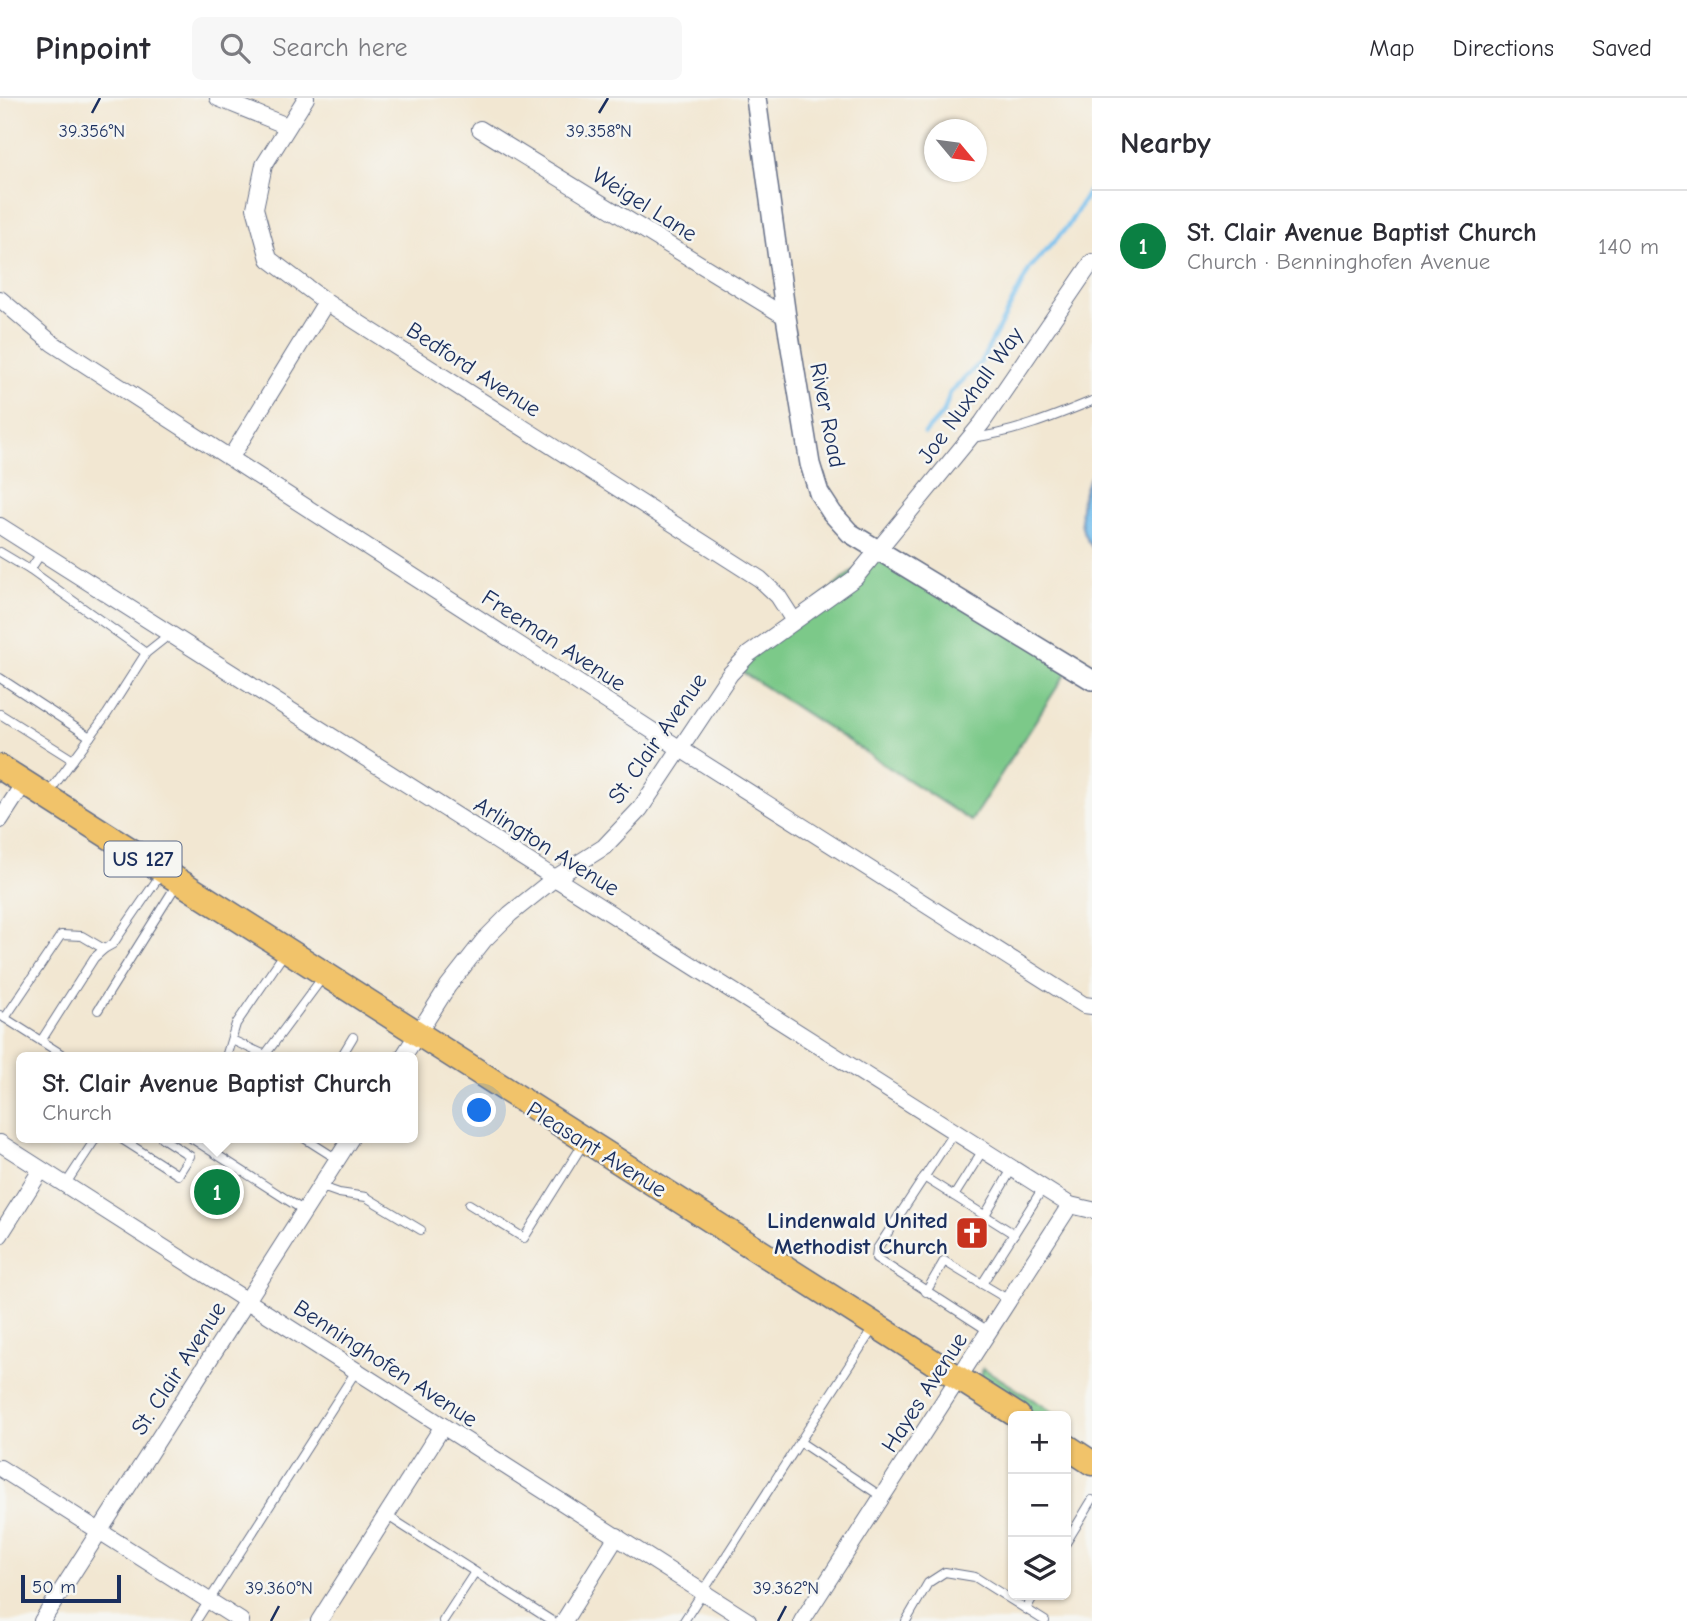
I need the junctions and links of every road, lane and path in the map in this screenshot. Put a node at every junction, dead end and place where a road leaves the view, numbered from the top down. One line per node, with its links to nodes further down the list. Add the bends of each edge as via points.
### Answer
1 (218, 98): 4 (street)
2 (306, 98): 4 (street, Bedford Avenue)
3 (756, 98): 9 (street, River Road)
4 (287, 127): 7 (street, Bedford Avenue, via 264,164 255,208 269,259)
5 (480, 129): 9 (street, Weigel Lane)
6 (1092, 262): 11 (street, Joe Nuxhall Way)
7 (326, 302): 12 (street); 18 (street, Bedford Avenue, via 760,579)
8 (1, 303): 12 (street, Freeman Avenue, via 52,342)
9 (786, 317): 14 (street, River Road, via 810,464 819,493 850,533)
10 (1092, 401): 11 (lane, via 1017,428)
11 (970, 438): 14 (street, Joe Nuxhall Way)
12 (231, 457): 25 (street, Freeman Avenue)
13 (0, 526): 16 (street, Arlington Avenue)
14 (878, 550): 18 (street, St. Clair Avenue, via 855,578); 22 (street, River Road)
15 (0, 552): 17 (lane)
16 (42, 552): 17 (lane); 19 (street, Arlington Avenue)
17 (30, 570): 20 (lane)
18 (794, 621): 25 (street, St. Clair Avenue, via 730,674)
19 (170, 634): 20 (lane); 32 (street, Arlington Avenue)
20 (146, 653): 24 (lane)
21 (0, 678): 24 (lane)
22 (1092, 680)
23 (0, 714): 26 (lane)
24 (90, 737): 26 (lane)
25 (679, 748): 32 (street, St. Clair Avenue, via 640,809 604,847); 36 (street, Freeman Avenue)
26 (73, 760): 29 (lane)
27 (0, 767): 28 (main road, Pleasant Avenue / US 127)
28 (24, 783): 29 (main road, Pleasant Avenue / US 127); 30 (street)
29 (46, 797): 31 (main road, Pleasant Avenue / US 127)
30 (0, 820)
31 (171, 876): 33 (lane, via 120,937); 34 (main road, Pleasant Avenue / US 127); 37 (lane)
32 (555, 878): 39 (street, St. Clair Avenue, via 484,940); 49 (street, Arlington Avenue)
33 (104, 949): 38 (lane, via 82,936 61,935); 42 (lane, via 93,958)
34 (286, 950): 35 (main road, Pleasant Avenue / US 127); 41 (lane, via 236,1024)
35 (325, 975): 39 (main road, Pleasant Avenue / US 127); 46 (lane)
36 (1092, 1006)
37 (98, 1010)
38 (2, 1017): 42 (lane)
39 (418, 1034): 48 (street, St. Clair Avenue); 50 (main road, Pleasant Avenue / US 127)
40 (353, 1037): 47 (lane)
41 (232, 1040): 44 (lane); 45 (lane)
42 (41, 1041): 43 (lane)
43 (58, 1052)
44 (228, 1052)
45 (258, 1052)
46 (267, 1052)
47 (344, 1052)
48 (406, 1052)
49 (954, 1132): 58 (street, Arlington Avenue); 63 (lane)
50 (584, 1142): 68 (lane, via 524,1238); 80 (main road, Pleasant Avenue / US 127)
51 (0, 1143): 62 (street, Benninghofen Avenue)
52 (93, 1143): 64 (lane)
53 (128, 1143): 59 (lane, via 178,1175)
54 (170, 1143): 59 (lane)
55 (312, 1143): 60 (lane)
56 (348, 1143): 60 (street, St. Clair Avenue)
57 (200, 1144): 59 (lane); 71 (lane)
58 (983, 1150): 61 (street, Arlington Avenue); 67 (lane)
59 (190, 1156)
60 (337, 1159): 65 (street, St. Clair Avenue)
61 (1012, 1169): 66 (street, Arlington Avenue); 72 (lane)
62 (41, 1170): 64 (street, Benninghofen Avenue); 75 (street)
63 (925, 1177): 67 (lane); 77 (lane, via 876,1254 878,1262)
64 (65, 1185): 79 (street, Benninghofen Avenue)
65 (320, 1186): 71 (street, St. Clair Avenue); 73 (lane, via 366,1196)
66 (1043, 1188): 69 (street, Arlington Avenue); 74 (lane)
67 (954, 1196): 72 (lane)
68 (468, 1204)
69 (1070, 1205): 70 (street); 78 (street, Hayes Avenue)
70 (1092, 1209)
71 (303, 1210): 79 (street, St. Clair Avenue)
72 (985, 1216): 74 (lane)
73 (421, 1230)
74 (1014, 1234): 76 (lane)
75 (0, 1236)
76 (982, 1284): 77 (lane, via 944,1261); 78 (lane)
77 (926, 1292): 81 (lane)
78 (1009, 1300): 81 (street, Hayes Avenue)
79 (248, 1301): 82 (street, Benninghofen Avenue); 93 (street, St. Clair Avenue)
80 (875, 1325): 83 (main road, Pleasant Avenue / US 127); 86 (lane)
81 (990, 1332): 83 (street, Hayes Avenue)
82 (356, 1371): 85 (street, Benninghofen Avenue); 99 (lane)
83 (959, 1379): 84 (main road, Pleasant Avenue / US 127); 90 (street, Hayes Avenue)
84 (1010, 1411)
85 (443, 1426): 92 (street); 94 (street, Benninghofen Avenue)
86 (800, 1442): 90 (lane); 97 (lane)
87 (1071, 1449): 88 (main road)
88 (1092, 1463)
89 (0, 1468): 93 (street)
90 (882, 1497): 110 (street, Hayes Avenue)
91 (1092, 1500): 95 (lane)
92 (386, 1515): 96 (lane); 104 (street)
93 (100, 1532): 99 (street); 101 (street, St. Clair Avenue)
94 (617, 1536): 97 (street, Benninghofen Avenue); 107 (street)
95 (1070, 1537)
96 (475, 1572): 105 (lane); 106 (lane)
97 (704, 1592): 108 (lane); 109 (street, Benninghofen Avenue)
98 (1031, 1600): 100 (lane)
99 (209, 1601): 102 (lane); 103 (street)
100 (1026, 1609): 111 (lane, via 975,1577 946,1572 928,1583); 112 (lane)
101 (42, 1621)
102 (196, 1621)
103 (241, 1621)
104 (319, 1621)
105 (443, 1621)
106 (552, 1621)
107 (564, 1621)
108 (684, 1621)
109 (748, 1621)
110 (802, 1621)
111 (906, 1621)
112 (1045, 1621)

